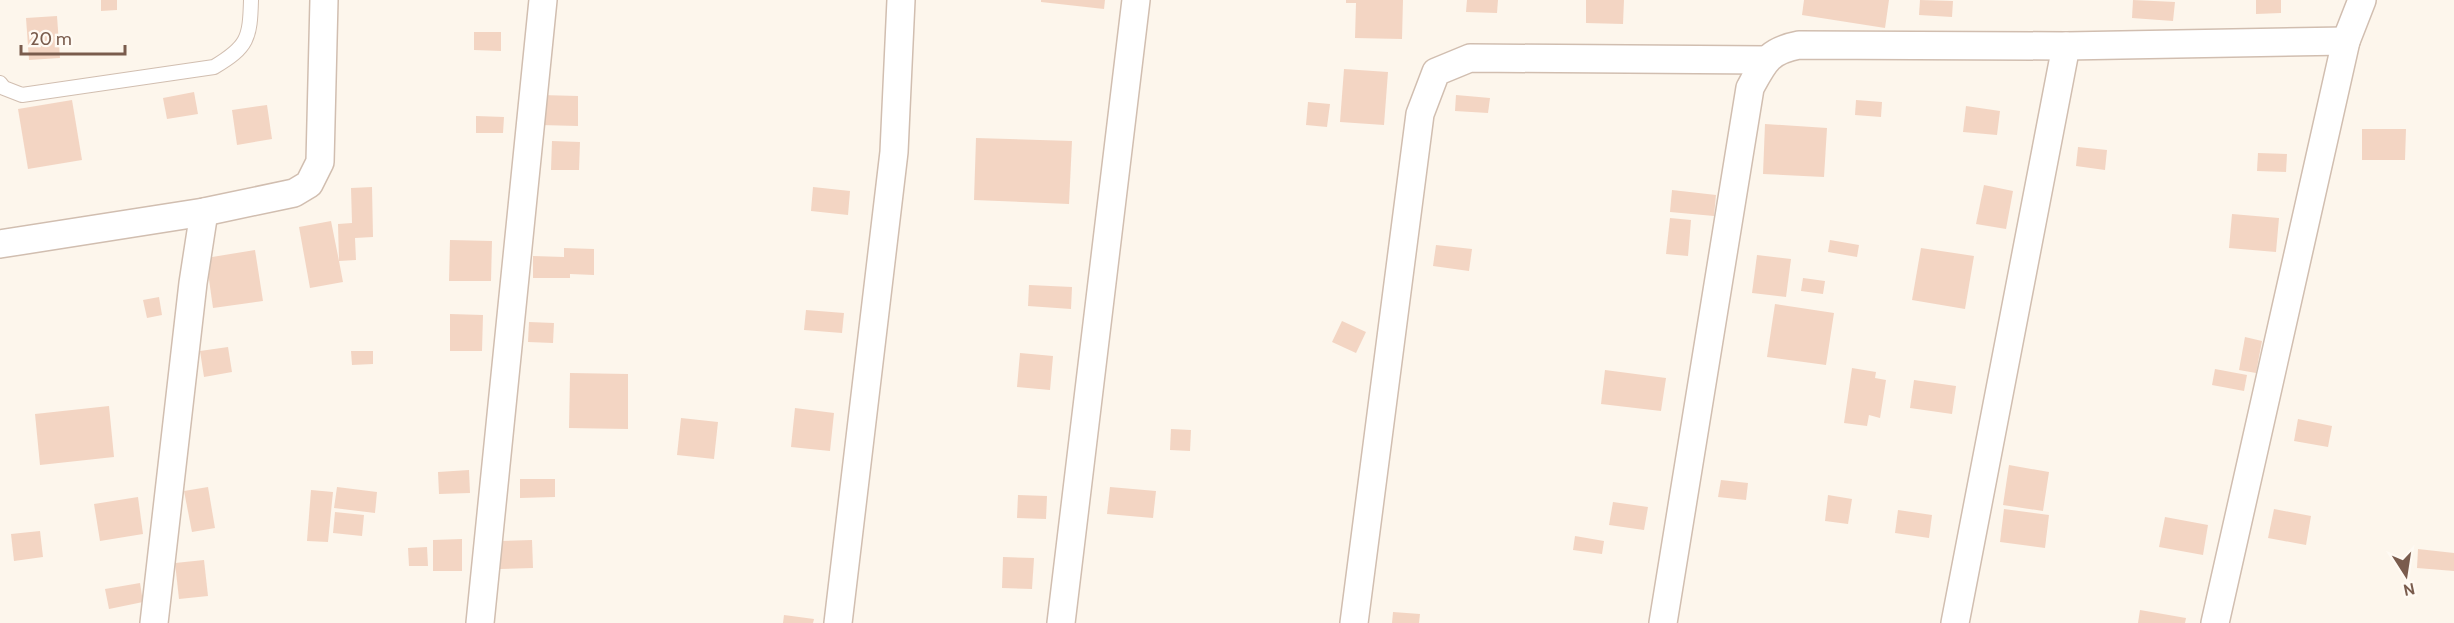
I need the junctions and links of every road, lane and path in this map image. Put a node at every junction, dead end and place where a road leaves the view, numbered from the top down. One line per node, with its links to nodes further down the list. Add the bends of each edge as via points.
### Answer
1 (251, 0): 10 (lane, via 250,33 238,53 214,67 22,95 4,88)
2 (324, 0): 11 (street, via 320,162 309,184 294,193)
3 (543, 0): 14 (street)
4 (901, 0): 15 (street, via 894,152)
5 (1136, 0): 16 (street)
6 (2362, 0): 7 (street)
7 (2346, 41): 8 (street); 20 (street)
8 (2066, 46): 9 (street, via 1799,45 1780,49); 19 (street)
9 (1766, 60): 17 (street, via 1470,58 1436,72 1420,114); 18 (street, via 1750,88)
10 (0, 82)
11 (204, 212): 12 (street); 13 (street)
12 (0, 244)
13 (154, 623)
14 (480, 623)
15 (838, 623)
16 (1061, 623)
17 (1354, 623)
18 (1663, 623)
19 (1955, 623)
20 (2215, 623)

